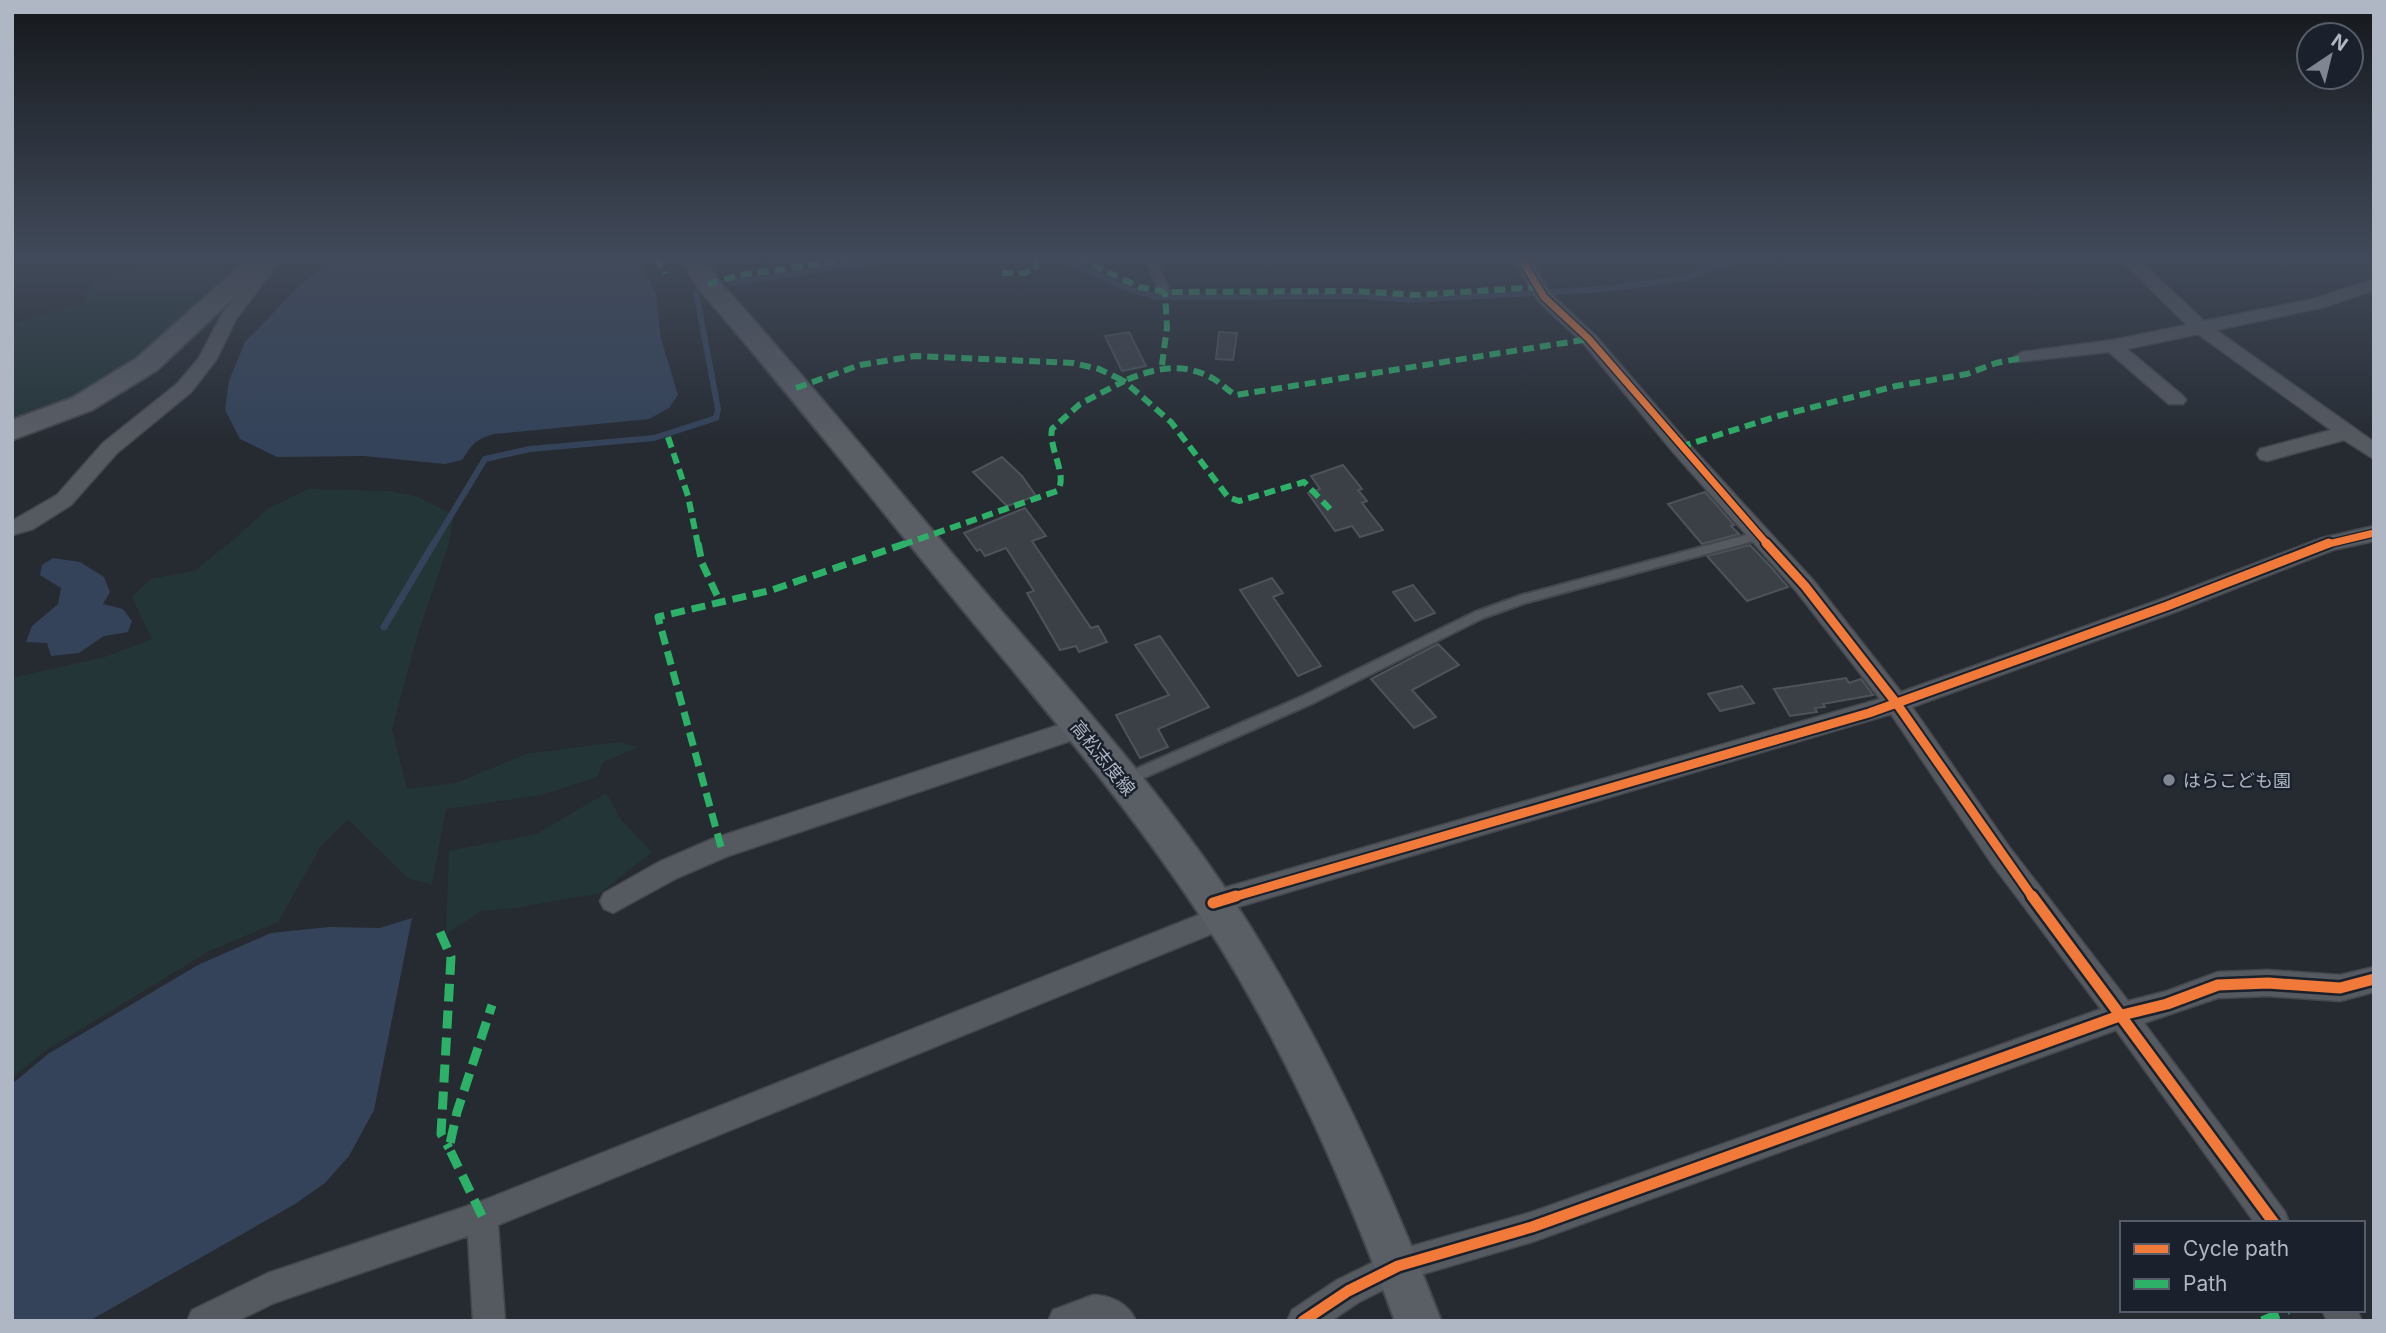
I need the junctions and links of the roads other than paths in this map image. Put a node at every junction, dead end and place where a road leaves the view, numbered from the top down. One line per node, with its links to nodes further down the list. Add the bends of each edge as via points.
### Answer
1 (198, 319): 11 (main road, via 117,385)
2 (227, 319): 15 (street, via 207,360 184,388 110,448 64,500)
3 (737, 319): 19 (main road, 高松志度線)
4 (1568, 319): 17 (street)
5 (2192, 319): 7 (street)
6 (2238, 319): 7 (street)
7 (2200, 327): 8 (street); 12 (street)
8 (2113, 346): 9 (street); 10 (street)
9 (2022, 358)
10 (2176, 400)
11 (12, 431)
12 (2346, 433): 13 (street); 14 (street)
13 (2374, 452)
14 (2267, 454)
15 (12, 528)
16 (2374, 533): 18 (street, via 2329,543)
17 (1761, 535): 18 (street); 20 (lane, via 1547,591 1479,615 1307,700)
18 (1897, 704): 22 (street); 24 (street, via 2001,856)
19 (1080, 728): 20 (main road, 高松志度線); 21 (street, via 722,847)
20 (1123, 781): 22 (main road, 高松志度線)
21 (613, 901)
22 (1218, 910): 25 (street); 27 (main road, 高松志度線, via 1319,1087)
23 (2374, 979): 24 (street, via 2340,988 2218,985)
24 (2122, 1015): 26 (street); 27 (street, via 1545,1222)
25 (482, 1216): 28 (street, via 268,1289); 29 (street)
26 (2273, 1221)
27 (1398, 1266): 32 (street); 33 (main road, 高松志度線)
28 (202, 1321)
29 (489, 1321)
30 (1064, 1321): 31 (street, via 1097,1308)
31 (1120, 1321)
32 (1303, 1321)
33 (1418, 1321)

